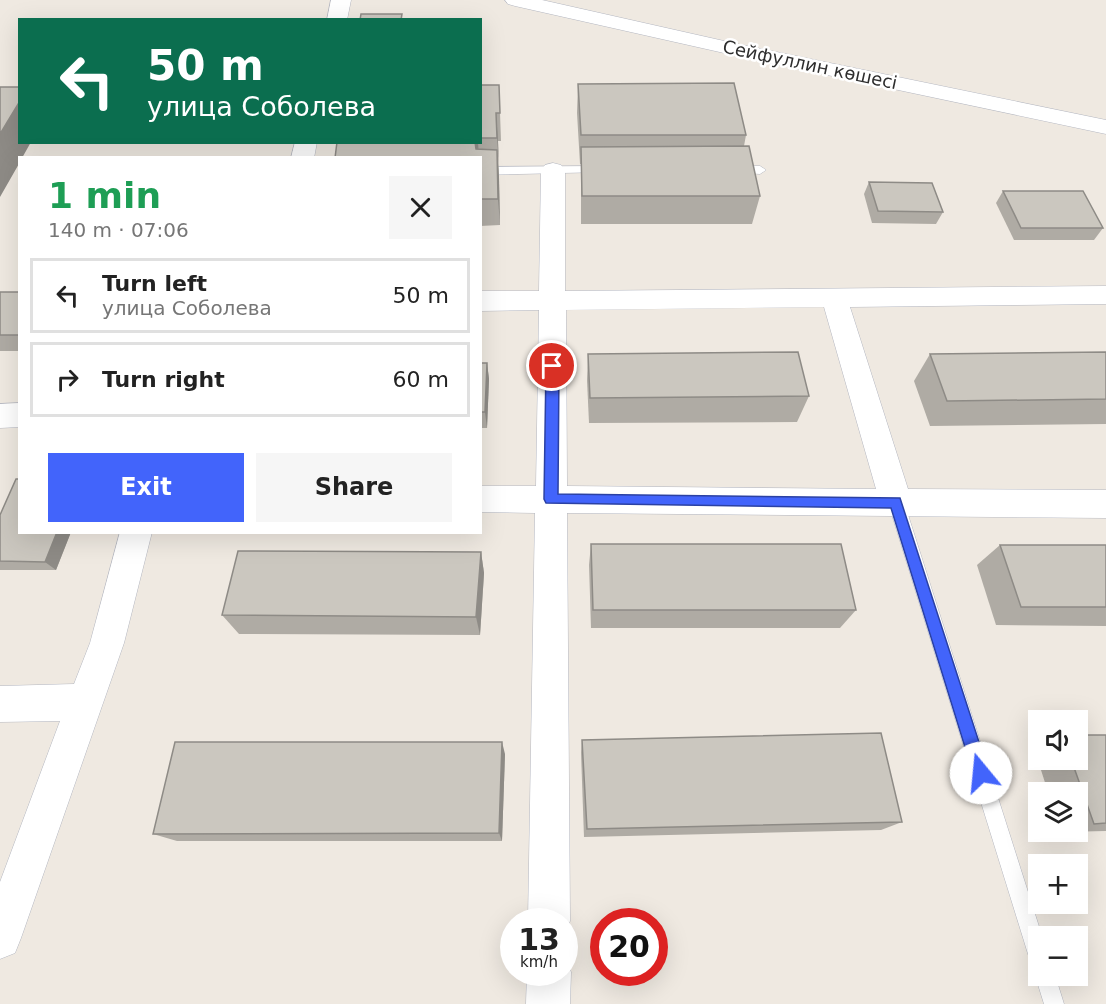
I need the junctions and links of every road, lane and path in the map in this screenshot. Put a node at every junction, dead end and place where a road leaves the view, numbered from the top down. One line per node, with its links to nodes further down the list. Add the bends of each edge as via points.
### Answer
1 (341, 0): 3 (street)
2 (515, 0): 4 (main road, Сейфуллин көшесі)
3 (336, 18)
4 (1106, 127)
5 (553, 170): 6 (lane); 9 (lane); 12 (street)
6 (610, 170)
7 (726, 170): 8 (lane)
8 (760, 170)
9 (482, 171)
10 (1106, 295): 11 (street)
11 (834, 297): 12 (street); 18 (street)
12 (553, 300): 13 (street); 17 (street)
13 (482, 301)
14 (18, 415): 15 (street)
15 (0, 416)
16 (482, 499): 17 (street)
17 (551, 499): 18 (street); 23 (street)
18 (896, 502): 19 (street); 24 (lane)
19 (1106, 504)
20 (135, 534): 21 (street, via 107,643)
21 (86, 702): 22 (street); 25 (street)
22 (0, 704)
23 (549, 908)
24 (1029, 926)
25 (0, 938)
26 (549, 986): 28 (street)
27 (1048, 986): 29 (lane)
28 (548, 1004)
29 (1054, 1004)

